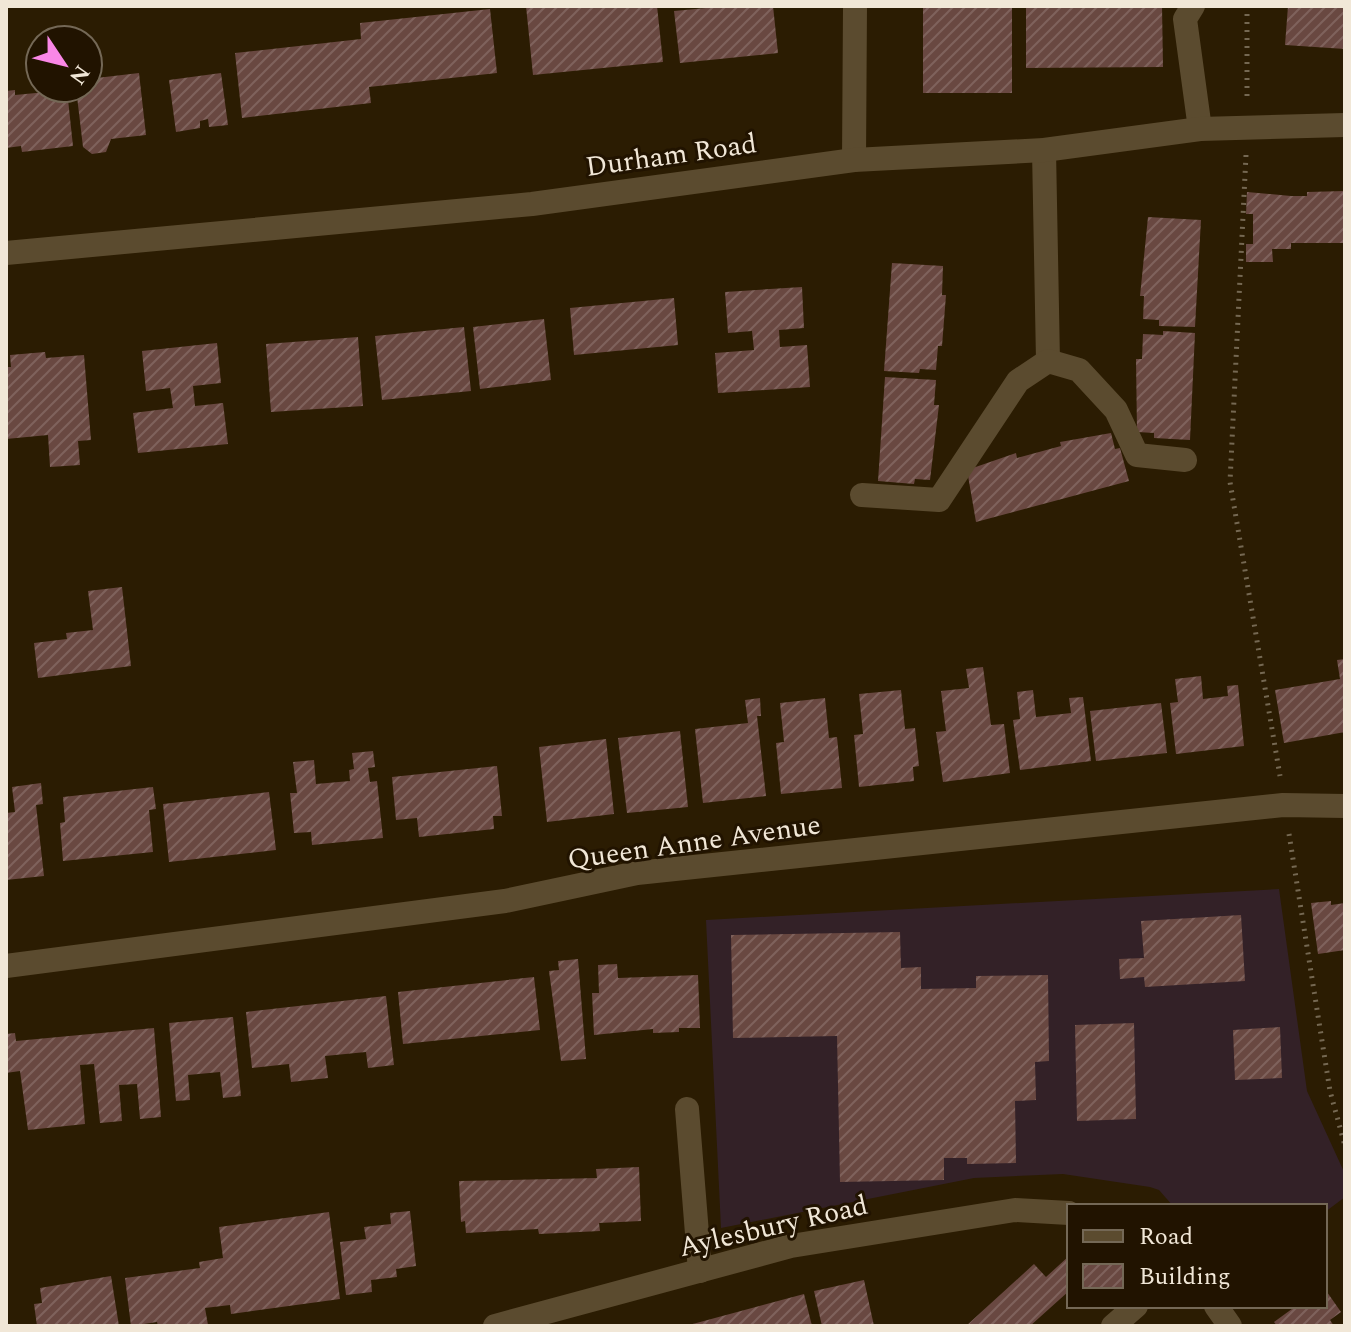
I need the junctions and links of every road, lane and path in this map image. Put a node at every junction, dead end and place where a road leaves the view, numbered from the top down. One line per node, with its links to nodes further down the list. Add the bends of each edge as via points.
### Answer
1 (855, 6): 8 (street)
2 (1193, 6): 6 (street, via 1185,19)
3 (1247, 6): 5 (path)
4 (1345, 125): 5 (street, Durham Road)
5 (1247, 126): 6 (street, Durham Road); 13 (path, via 1230,482)
6 (1200, 129): 7 (street, Durham Road)
7 (1044, 150): 8 (street, Durham Road); 10 (street)
8 (854, 160): 9 (street, Durham Road, via 532,204)
9 (6, 253)
10 (1048, 361): 11 (street, via 1079,370 1116,410 1137,455); 12 (street, via 1018,381 939,500)
11 (1185, 460)
12 (862, 495)
13 (1283, 805): 14 (street, Queen Anne Avenue); 15 (street, Queen Anne Avenue, via 637,873 505,901); 17 (path, via 1330,1091)
14 (1345, 806)
15 (6, 966)
16 (687, 1109): 19 (street)
17 (1345, 1146)
18 (1067, 1213): 19 (street, Aylesbury Road, via 1015,1210 935,1221 791,1246)
19 (700, 1271): 22 (street, Aylesbury Road)
20 (1134, 1308): 23 (street)
21 (1217, 1308): 24 (street)
22 (495, 1326)
23 (1113, 1326)
24 (1230, 1326)

